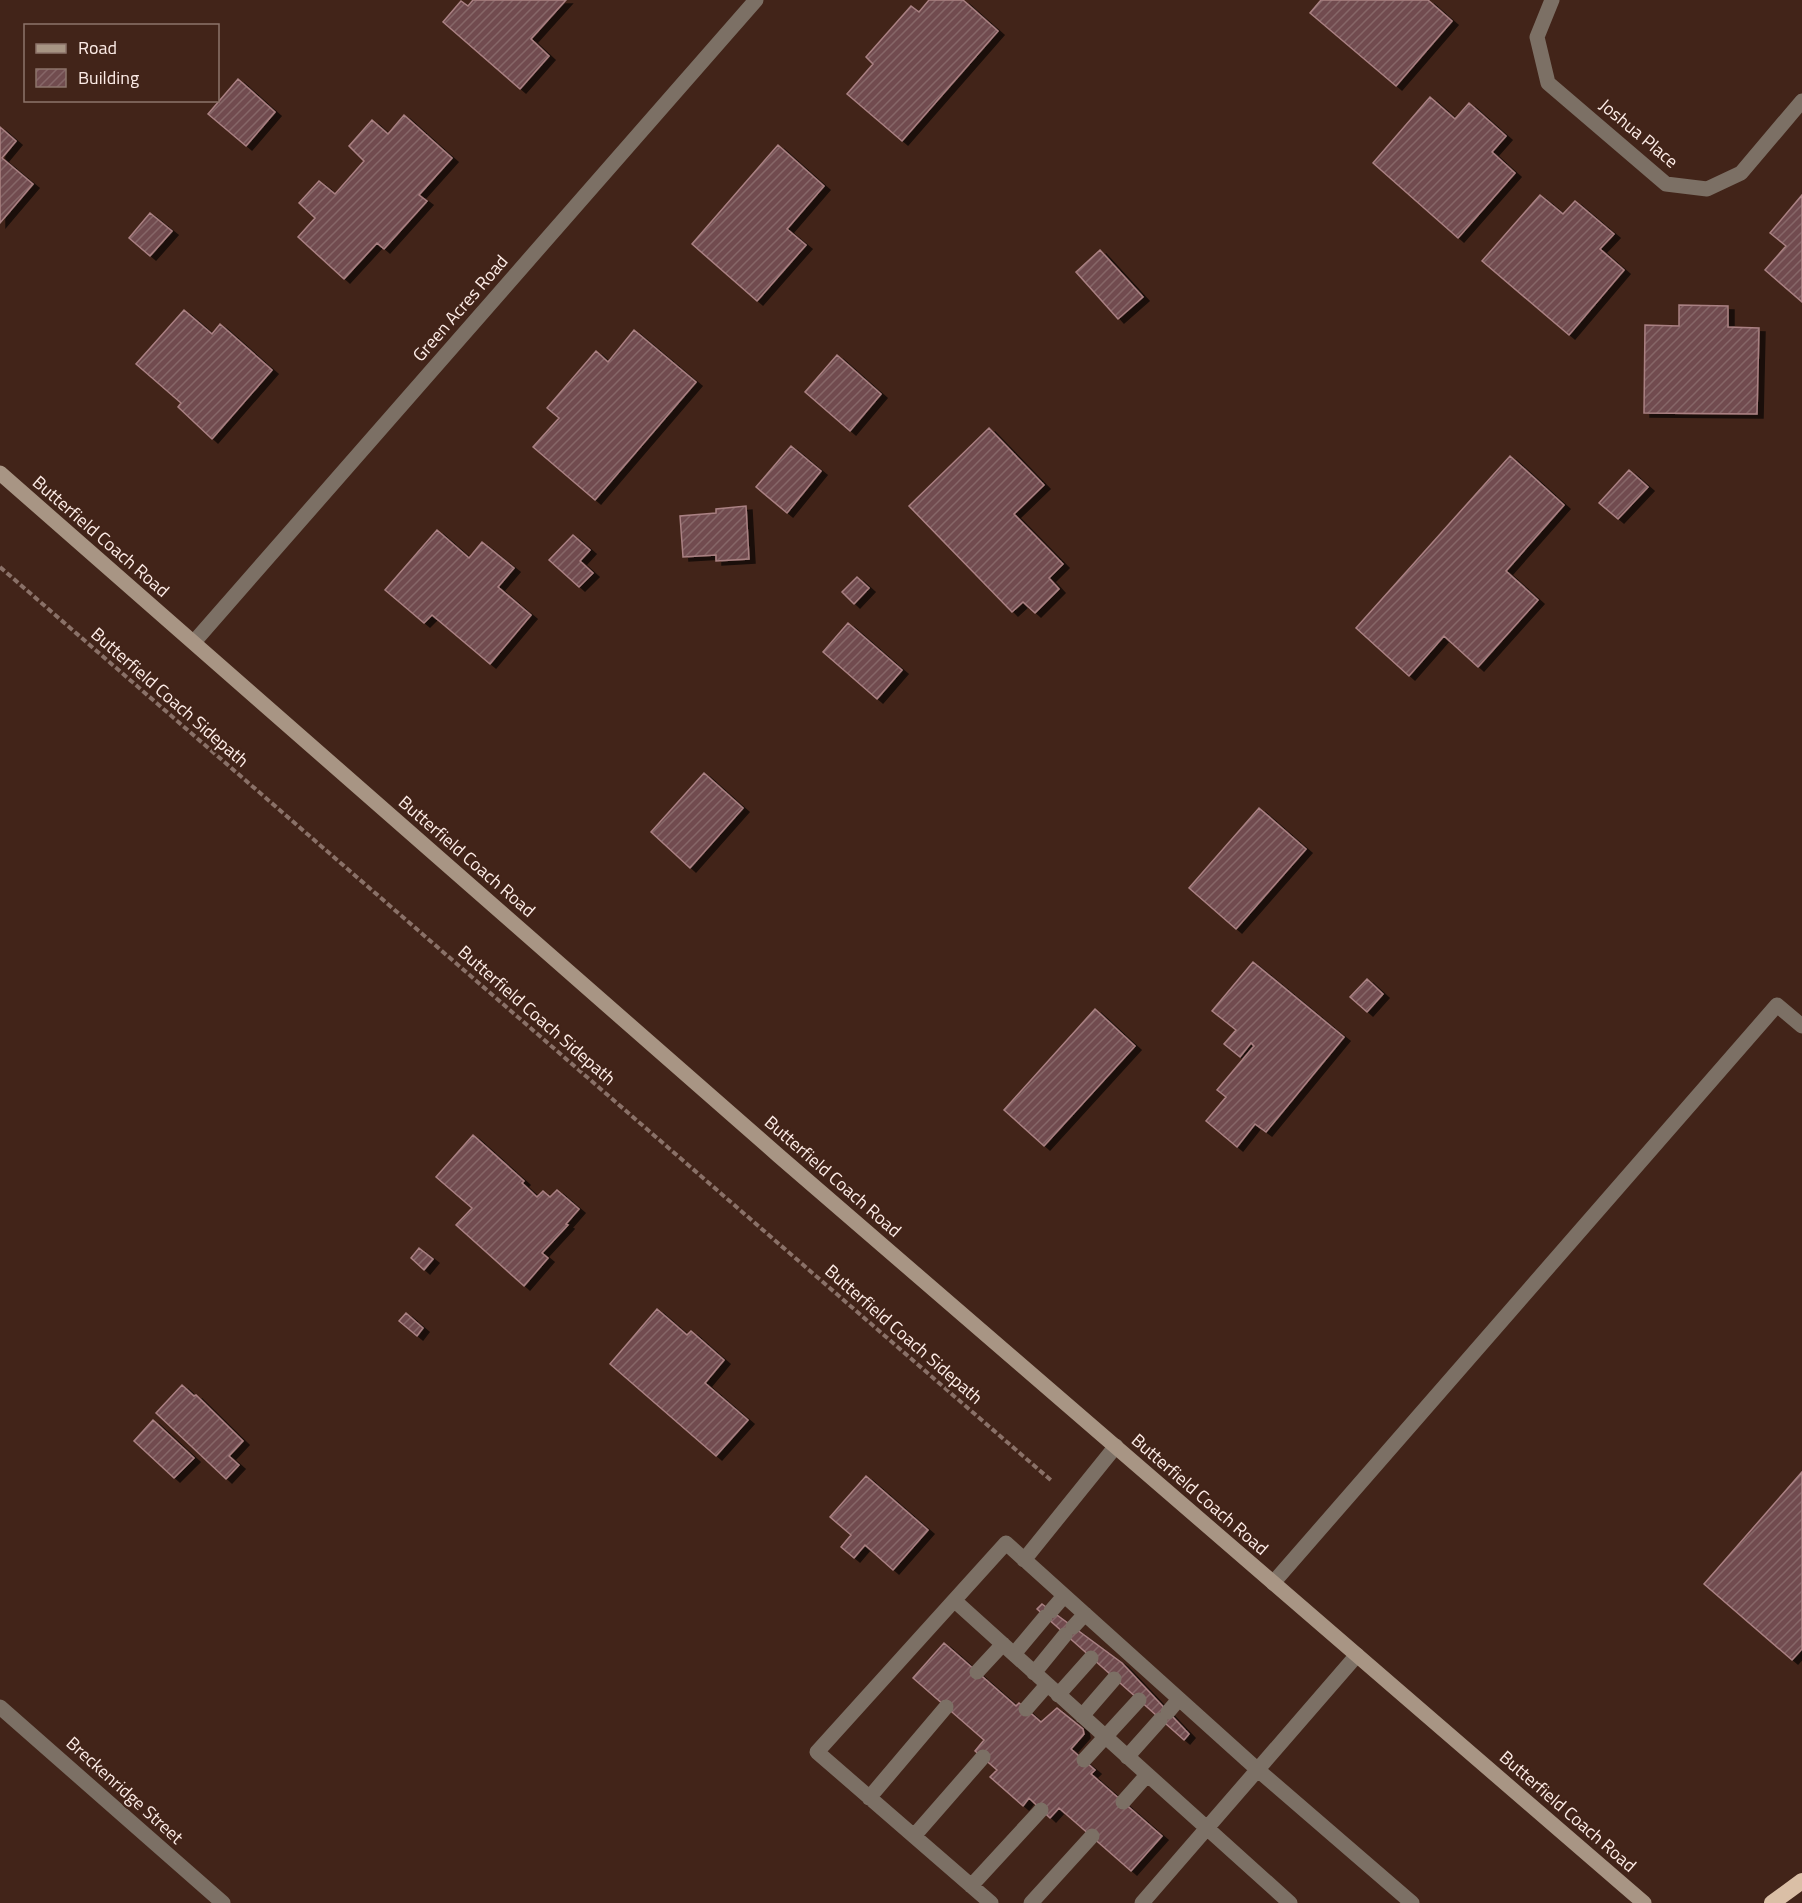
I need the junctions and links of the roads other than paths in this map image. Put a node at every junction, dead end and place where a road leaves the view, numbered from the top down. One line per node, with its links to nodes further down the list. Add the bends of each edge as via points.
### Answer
1 (756, 0): 5 (street, Green Acres Road)
2 (1552, 0): 3 (street, Joshua Place, via 1536,37 1548,83 1666,184 1707,189 1741,173)
3 (1802, 101)
4 (0, 473): 5 (main road, Butterfield Coach Road)
5 (194, 642): 7 (main road, Butterfield Coach Road)
6 (1802, 1026): 9 (street, via 1777,1005)
7 (1116, 1446): 8 (street); 9 (main road, Butterfield Coach Road)
8 (1024, 1560): 10 (street); 11 (street, via 1006,1543)
9 (1274, 1583): 15 (main road, Butterfield Coach Road)
10 (1064, 1596): 12 (street); 14 (street)
11 (955, 1601): 14 (street); 32 (street, via 817,1752)
12 (1084, 1614): 13 (street); 17 (street)
13 (1101, 1647): 19 (street); 20 (street, via 1129,1662)
14 (1008, 1649): 16 (street); 17 (street)
15 (1357, 1655): 30 (street); 46 (main road, Butterfield Coach Road)
16 (977, 1672)
17 (1034, 1672): 19 (street)
18 (1114, 1679): 25 (street)
19 (1053, 1690): 24 (street); 25 (street)
20 (1148, 1690): 21 (street); 26 (street)
21 (1179, 1699): 28 (street); 30 (street)
22 (0, 1707): 40 (street, Breckenridge Street)
23 (946, 1707): 32 (street)
24 (1026, 1709)
25 (1082, 1716): 26 (street)
26 (1106, 1738): 28 (street); 29 (street)
27 (983, 1757): 36 (street)
28 (1127, 1757): 31 (street)
29 (1084, 1760)
30 (1258, 1770): 35 (street); 45 (street)
31 (1147, 1775): 33 (street); 35 (street)
32 (869, 1798): 36 (street)
33 (1123, 1802)
34 (1041, 1809): 39 (street)
35 (1206, 1829): 43 (street); 44 (street)
36 (914, 1836): 39 (street)
37 (1092, 1836): 42 (street)
38 (1802, 1881): 47 (highway)
39 (971, 1886): 41 (street)
40 (223, 1903)
41 (991, 1903)
42 (1031, 1903)
43 (1142, 1903)
44 (1290, 1903)
45 (1412, 1903)
46 (1644, 1903)
47 (1772, 1903)

